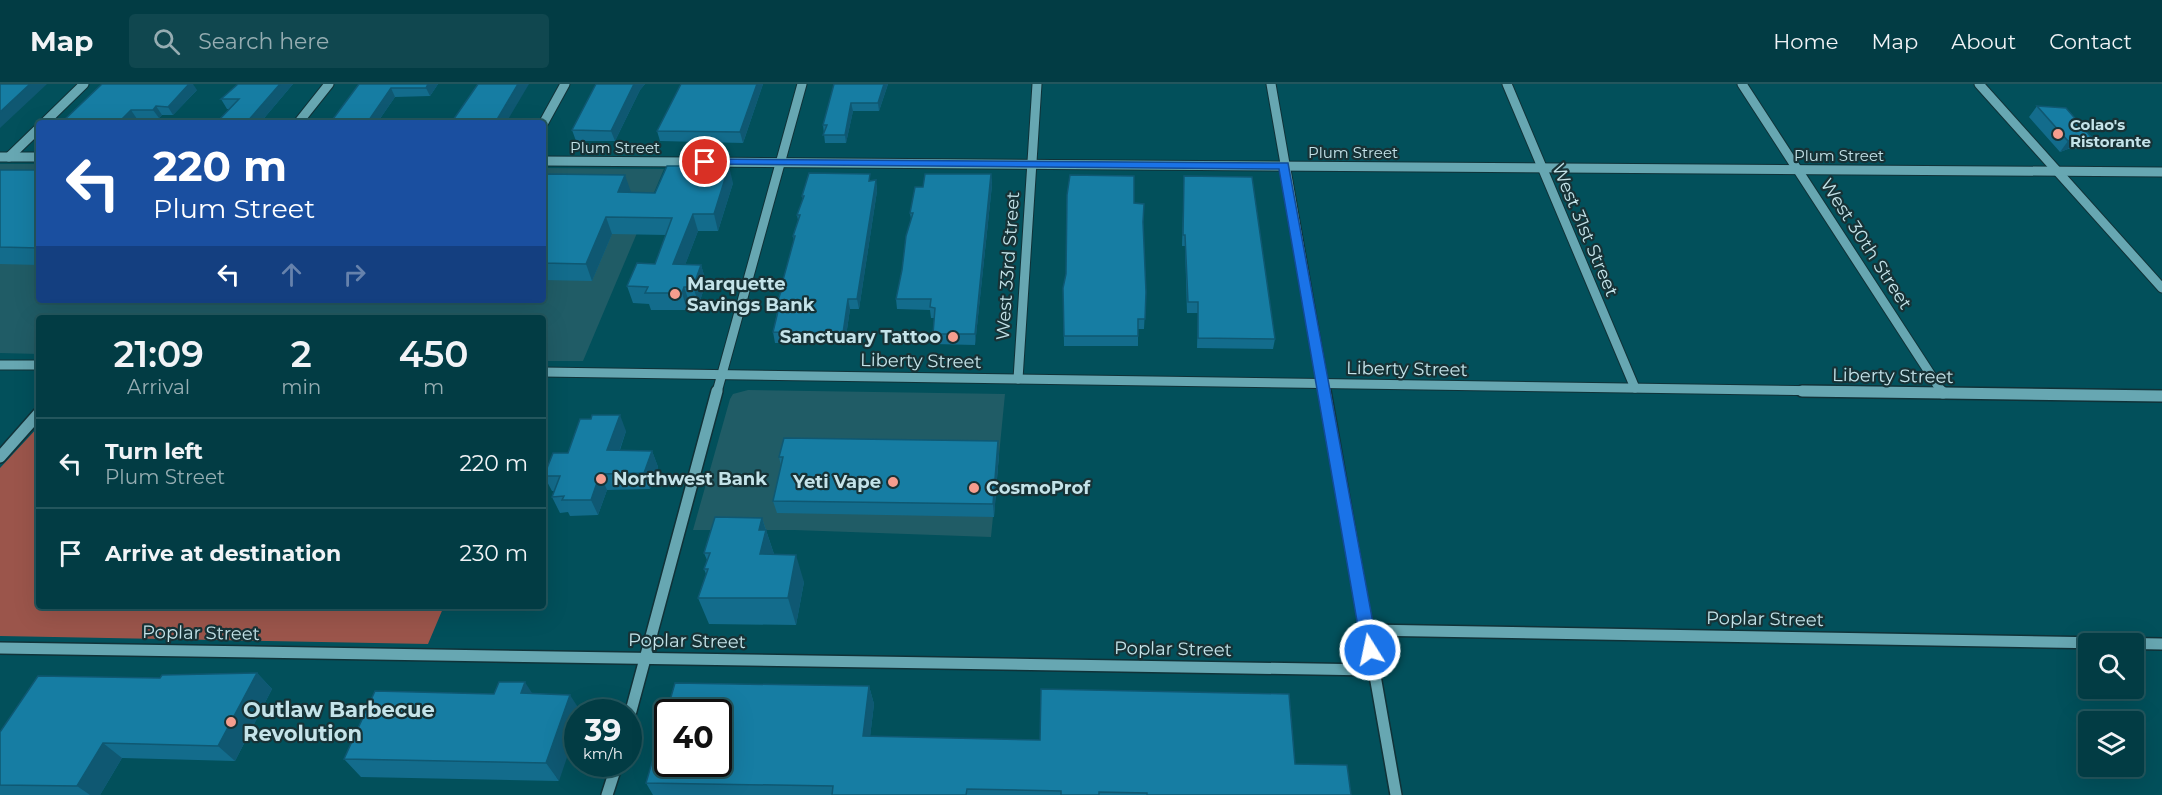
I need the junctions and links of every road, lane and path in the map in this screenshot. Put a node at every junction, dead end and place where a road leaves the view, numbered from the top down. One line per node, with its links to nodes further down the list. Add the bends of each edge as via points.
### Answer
1 (84, 84): 10 (street)
2 (329, 84): 11 (street)
3 (565, 84): 12 (street)
4 (802, 84): 17 (street)
5 (1037, 84): 18 (street, West 33rd Street)
6 (1271, 84): 19 (street)
7 (1507, 84): 20 (street, West 31st Street)
8 (1742, 84): 21 (street, West 30th Street)
9 (1979, 84): 22 (street)
10 (47, 120)
11 (299, 120)
12 (545, 120)
13 (36, 130): 14 (street)
14 (4, 157): 15 (street)
15 (36, 157)
16 (546, 161): 17 (street, Plum Street)
17 (779, 162): 18 (street, Plum Street); 28 (street)
18 (1031, 164): 19 (street, Plum Street); 29 (street, West 33rd Street)
19 (1284, 165): 20 (street, Plum Street); 30 (street)
20 (1541, 167): 21 (street, Plum Street); 31 (street, West 31st Street)
21 (1799, 169): 22 (street, Plum Street); 32 (street, West 30th Street)
22 (2057, 171): 23 (street, Plum Street); 24 (street)
23 (2162, 172)
24 (2162, 288)
25 (0, 365): 26 (street)
26 (36, 365)
27 (546, 372): 28 (street, Liberty Street)
28 (721, 376): 29 (street, Liberty Street); 39 (street)
29 (1018, 379): 30 (street, Liberty Street)
30 (1324, 384): 31 (street, Liberty Street); 36 (street)
31 (1635, 388): 32 (street, Liberty Street)
32 (1943, 393): 33 (street, Liberty Street)
33 (2162, 396)
34 (36, 416): 35 (street)
35 (0, 457)
36 (1367, 630): 37 (street, Poplar Street); 40 (street)
37 (2162, 644)
38 (0, 648): 39 (street, Poplar Street)
39 (647, 658): 40 (street, Poplar Street); 41 (street)
40 (1373, 670): 44 (street)
41 (635, 699)
42 (612, 777): 43 (street)
43 (607, 795)
44 (1396, 795)

